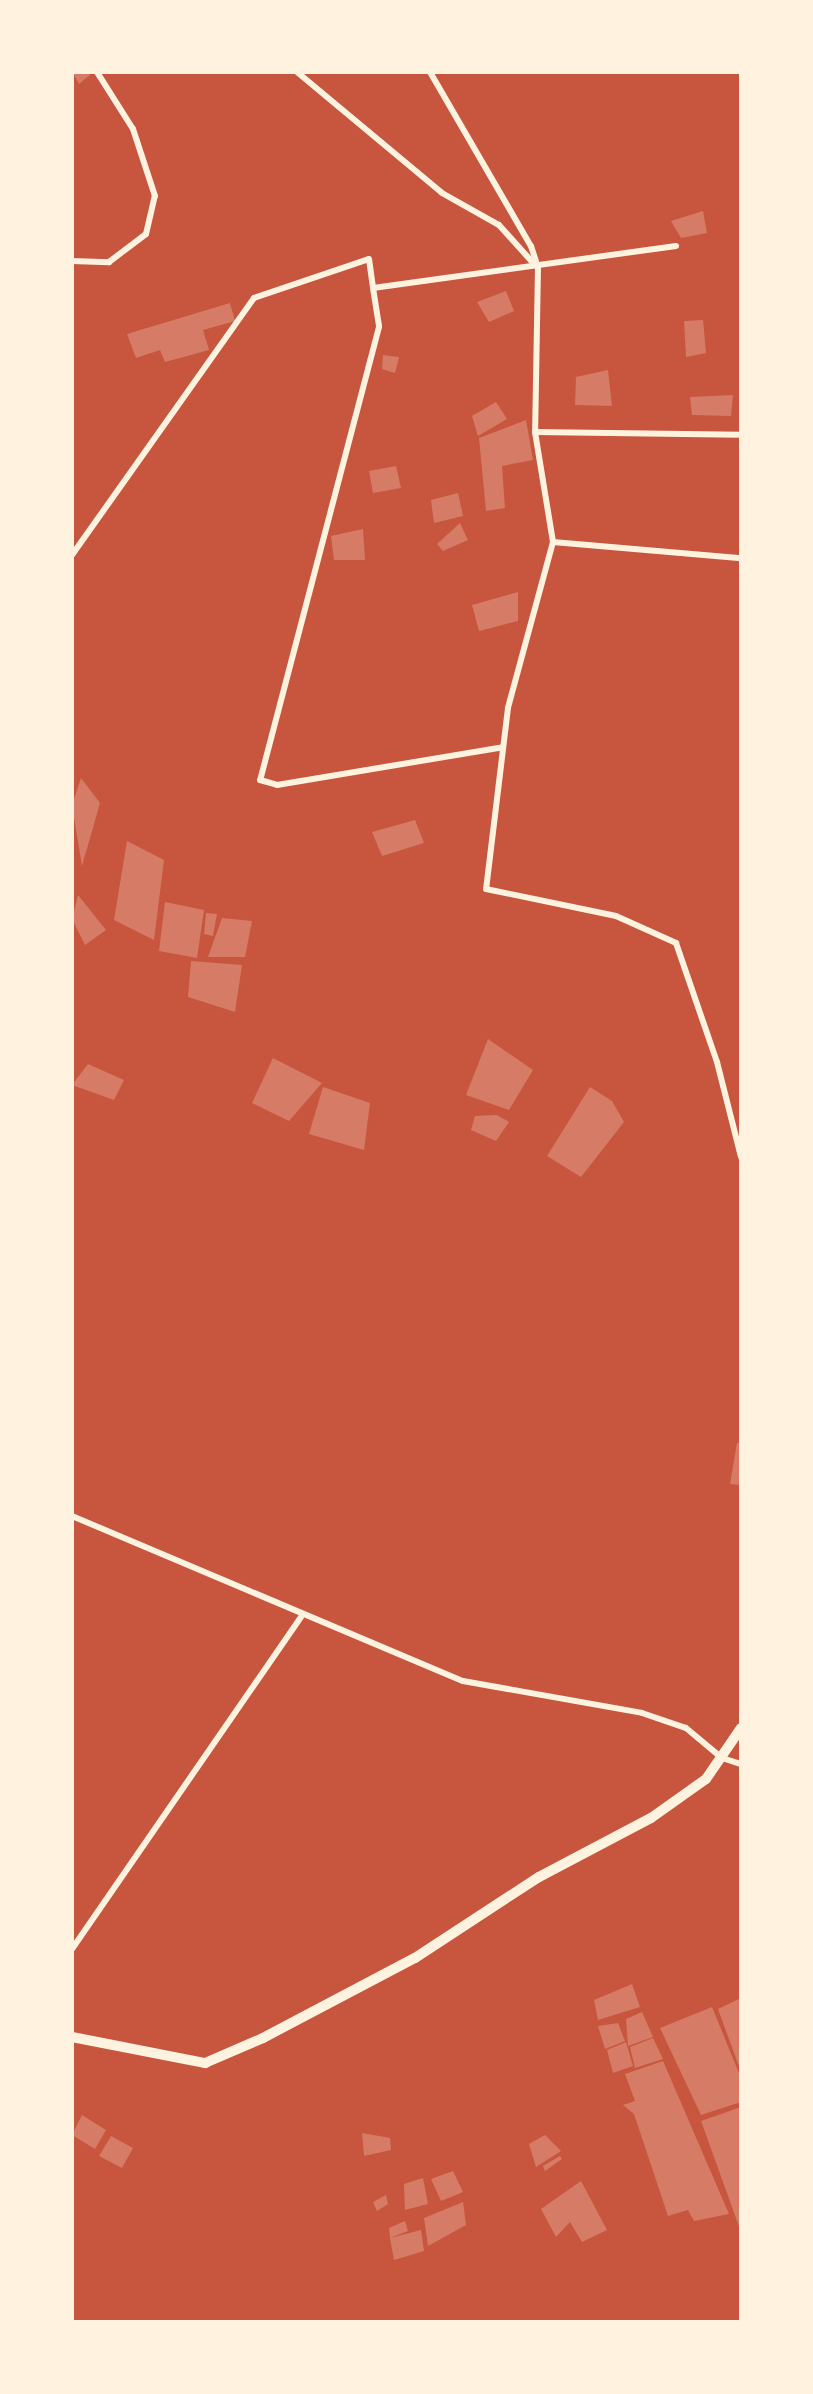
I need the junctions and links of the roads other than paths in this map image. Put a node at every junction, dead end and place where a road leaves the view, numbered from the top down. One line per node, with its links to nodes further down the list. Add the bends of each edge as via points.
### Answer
1 (97, 72): 5 (street, via 133,129 156,196 146,234 109,262)
2 (297, 72): 6 (street, via 442,193 499,225)
3 (430, 72): 6 (street, via 531,246)
4 (676, 246): 6 (street)
5 (72, 261)
6 (538, 267): 7 (street); 8 (street)
7 (373, 288): 11 (street, via 369,259 254,298); 13 (street, via 380,327 260,780 277,785)
8 (535, 432): 9 (street); 10 (street)
9 (740, 435)
10 (553, 542): 12 (street); 13 (street, via 508,708)
11 (72, 555)
12 (741, 558)
13 (503, 747): 14 (street, via 486,889 616,916 676,943 717,1062)
14 (741, 1157)
15 (72, 1516): 16 (street)
16 (301, 1617): 18 (street, via 463,1681 642,1713 686,1728); 20 (street)
17 (741, 1728): 18 (street)
18 (722, 1758): 19 (street); 21 (street, via 706,1779 601,1849 539,1877 415,1958 205,2063)
19 (741, 1764)
20 (72, 1949)
21 (72, 2037)

